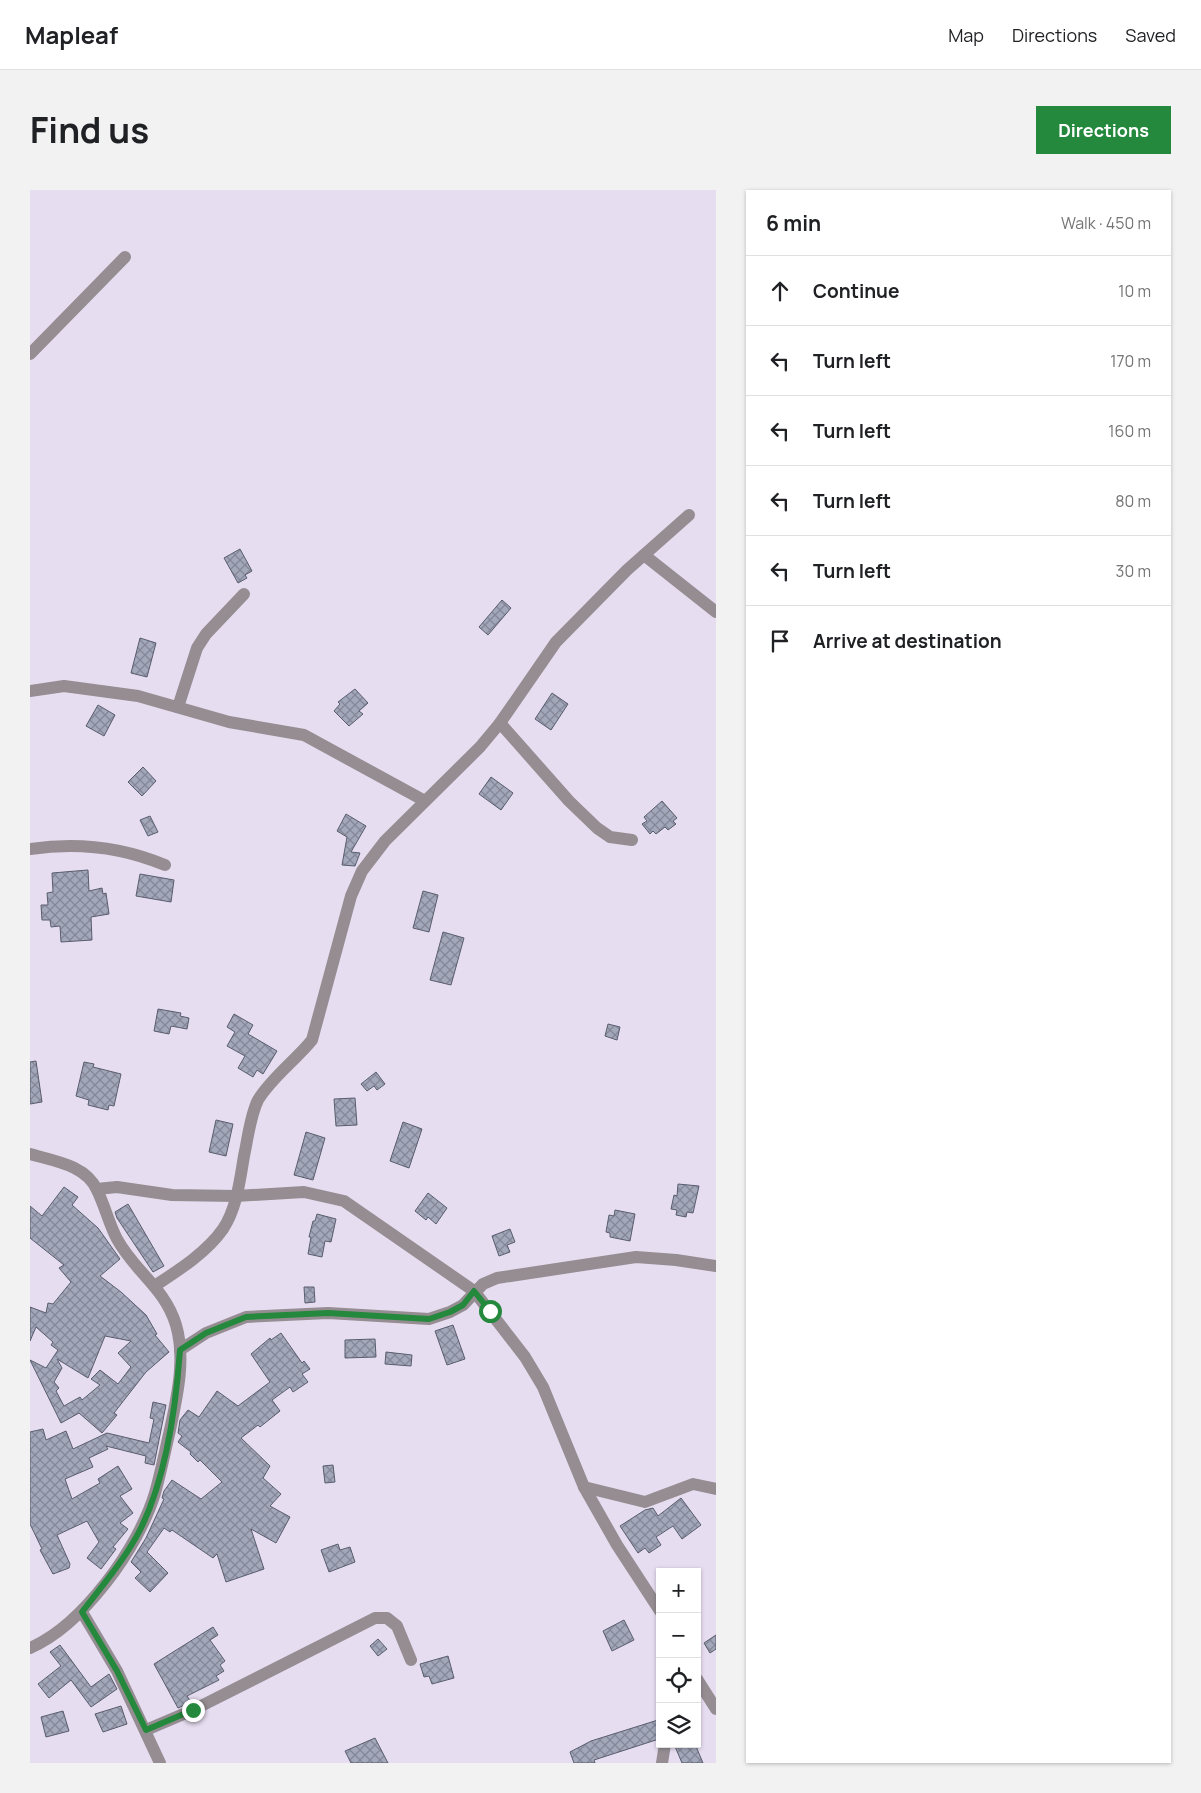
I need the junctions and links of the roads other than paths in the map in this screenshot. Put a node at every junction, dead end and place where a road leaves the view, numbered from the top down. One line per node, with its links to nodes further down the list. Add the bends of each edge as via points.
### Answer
1 (125, 256): 2 (street)
2 (32, 348)
3 (689, 515): 4 (street)
4 (644, 554): 6 (street); 9 (street, via 556,642)
5 (244, 594): 8 (street, via 197,648)
6 (716, 612)
7 (30, 691): 8 (street, via 64,686 138,696)
8 (178, 707): 10 (street, via 229,722 304,735)
9 (500, 723): 10 (street, via 480,748); 11 (street, via 569,801 598,828 610,837)
10 (425, 801): 16 (street, via 362,871 343,923 312,1040 272,1081 258,1101)
11 (632, 840)
12 (30, 849): 13 (street, via 59,845 95,847 141,855)
13 (165, 865)
14 (30, 1154): 15 (street, via 79,1170)
15 (97, 1188): 16 (street, via 117,1187 172,1195); 18 (street, via 117,1238 133,1264)
16 (236, 1196): 18 (street, via 223,1228); 19 (street, via 304,1192 344,1201)
17 (716, 1266): 19 (street, via 636,1257 497,1278)
18 (156, 1286): 20 (street, via 170,1307)
19 (474, 1291): 20 (street, via 463,1305 429,1319 328,1313 246,1317 206,1333); 21 (street, via 525,1357 543,1387)
20 (180, 1350): 24 (street, via 177,1401 155,1494 141,1528 110,1578)
21 (584, 1486): 22 (street, via 645,1502 693,1484); 23 (street)
22 (716, 1490)
23 (656, 1605)
24 (82, 1612): 25 (street); 29 (street, via 117,1671)
25 (30, 1648)
26 (411, 1660): 29 (street, via 397,1626 387,1618 375,1618 193,1710)
27 (701, 1685): 28 (street)
28 (716, 1709)
29 (146, 1730): 31 (street)
30 (664, 1748): 32 (street)
31 (160, 1763)
32 (662, 1763)

